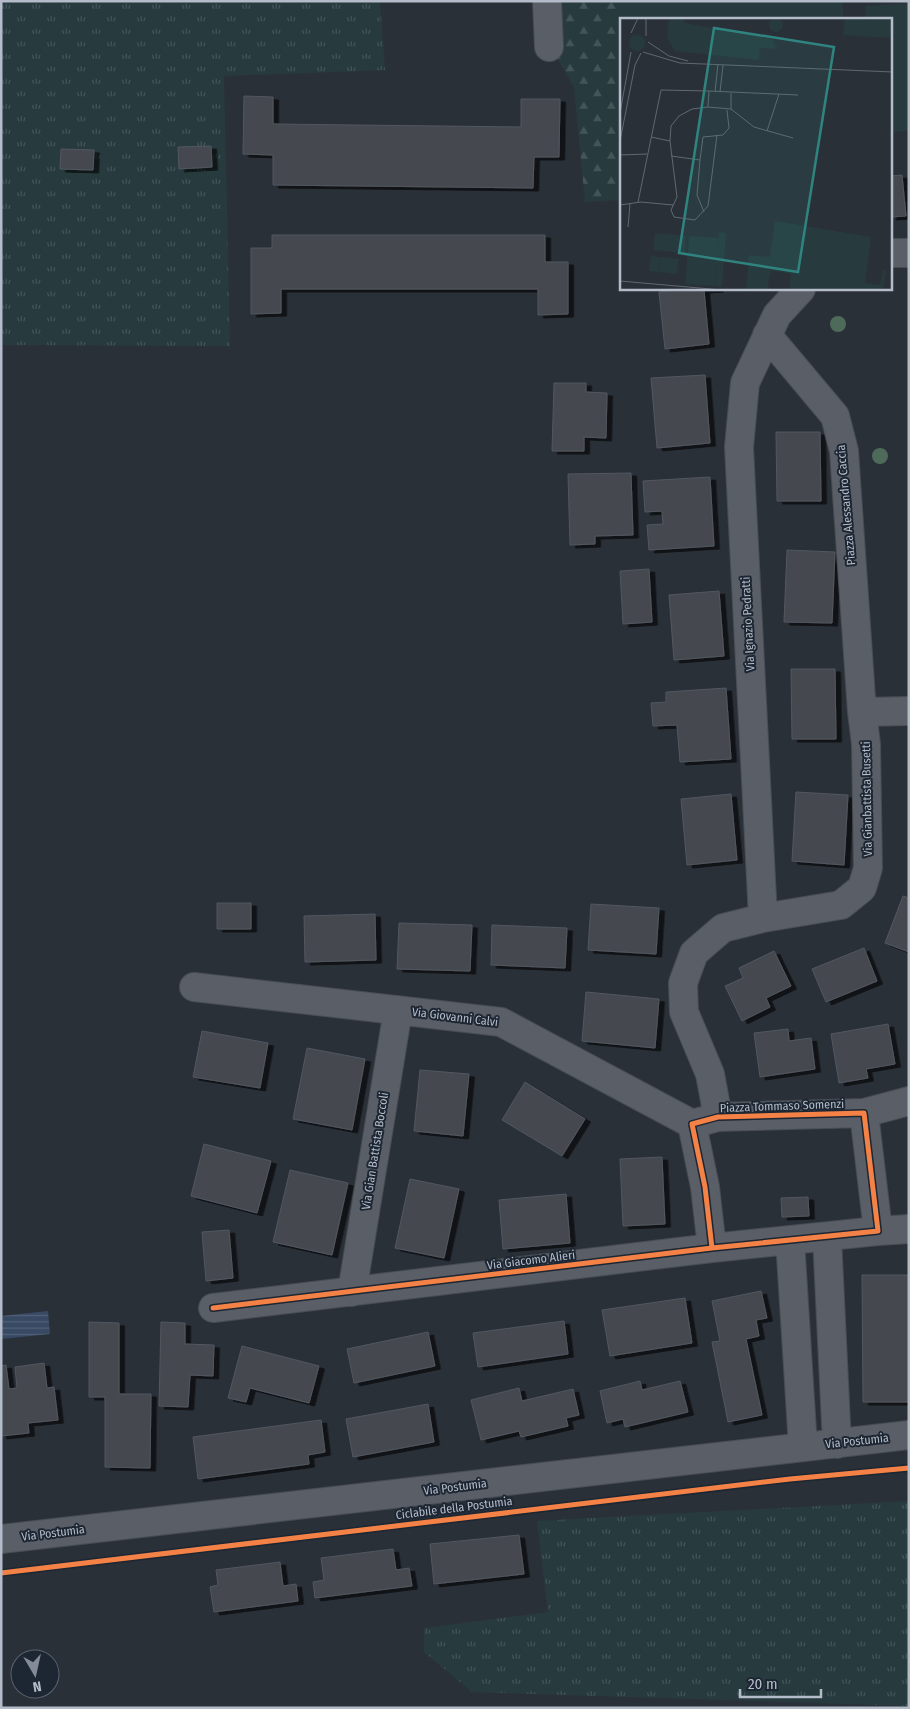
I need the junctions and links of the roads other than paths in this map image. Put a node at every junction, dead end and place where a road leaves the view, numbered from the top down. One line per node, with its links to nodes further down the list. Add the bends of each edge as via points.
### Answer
1 (547, 1): 2 (street)
2 (549, 47)
3 (892, 253): 4 (street)
4 (909, 253)
5 (800, 290): 6 (street, via 777,315)
6 (767, 335): 8 (street, Piazza Alessandro Caccia, via 834,416 844,451); 9 (street, Via Ignazio Pedratti, via 745,383 738,448)
7 (909, 711): 8 (street)
8 (862, 712): 9 (street, Via Gianbattista Busetti, via 866,744 868,868 862,888 841,905)
9 (763, 918): 14 (street, Via Gianbattista Busetti, via 723,928 694,953 683,982 684,1012 710,1074)
10 (194, 987): 11 (street, Via Giovanni Calvi)
11 (398, 1010): 14 (street, Via Giovanni Calvi, via 500,1022); 20 (street, Via Gian Battista Boccoli)
12 (909, 1101): 13 (street, Piazza Tommaso Somenzi)
13 (864, 1113): 14 (street, Piazza Tommaso Somenzi); 16 (street)
14 (705, 1121): 19 (street, via 705,1188)
15 (909, 1229): 16 (street)
16 (878, 1231): 17 (street)
17 (828, 1237): 18 (street); 23 (street)
18 (790, 1240): 19 (street); 24 (street)
19 (712, 1248): 20 (street, Via Giacomo Alieri)
20 (352, 1292): 21 (street, Via Giacomo Alieri)
21 (213, 1308)
22 (909, 1435): 23 (street, Via Postumia)
23 (837, 1444): 24 (street, Via Postumia)
24 (803, 1447): 25 (street, Via Postumia)
25 (1, 1539)

